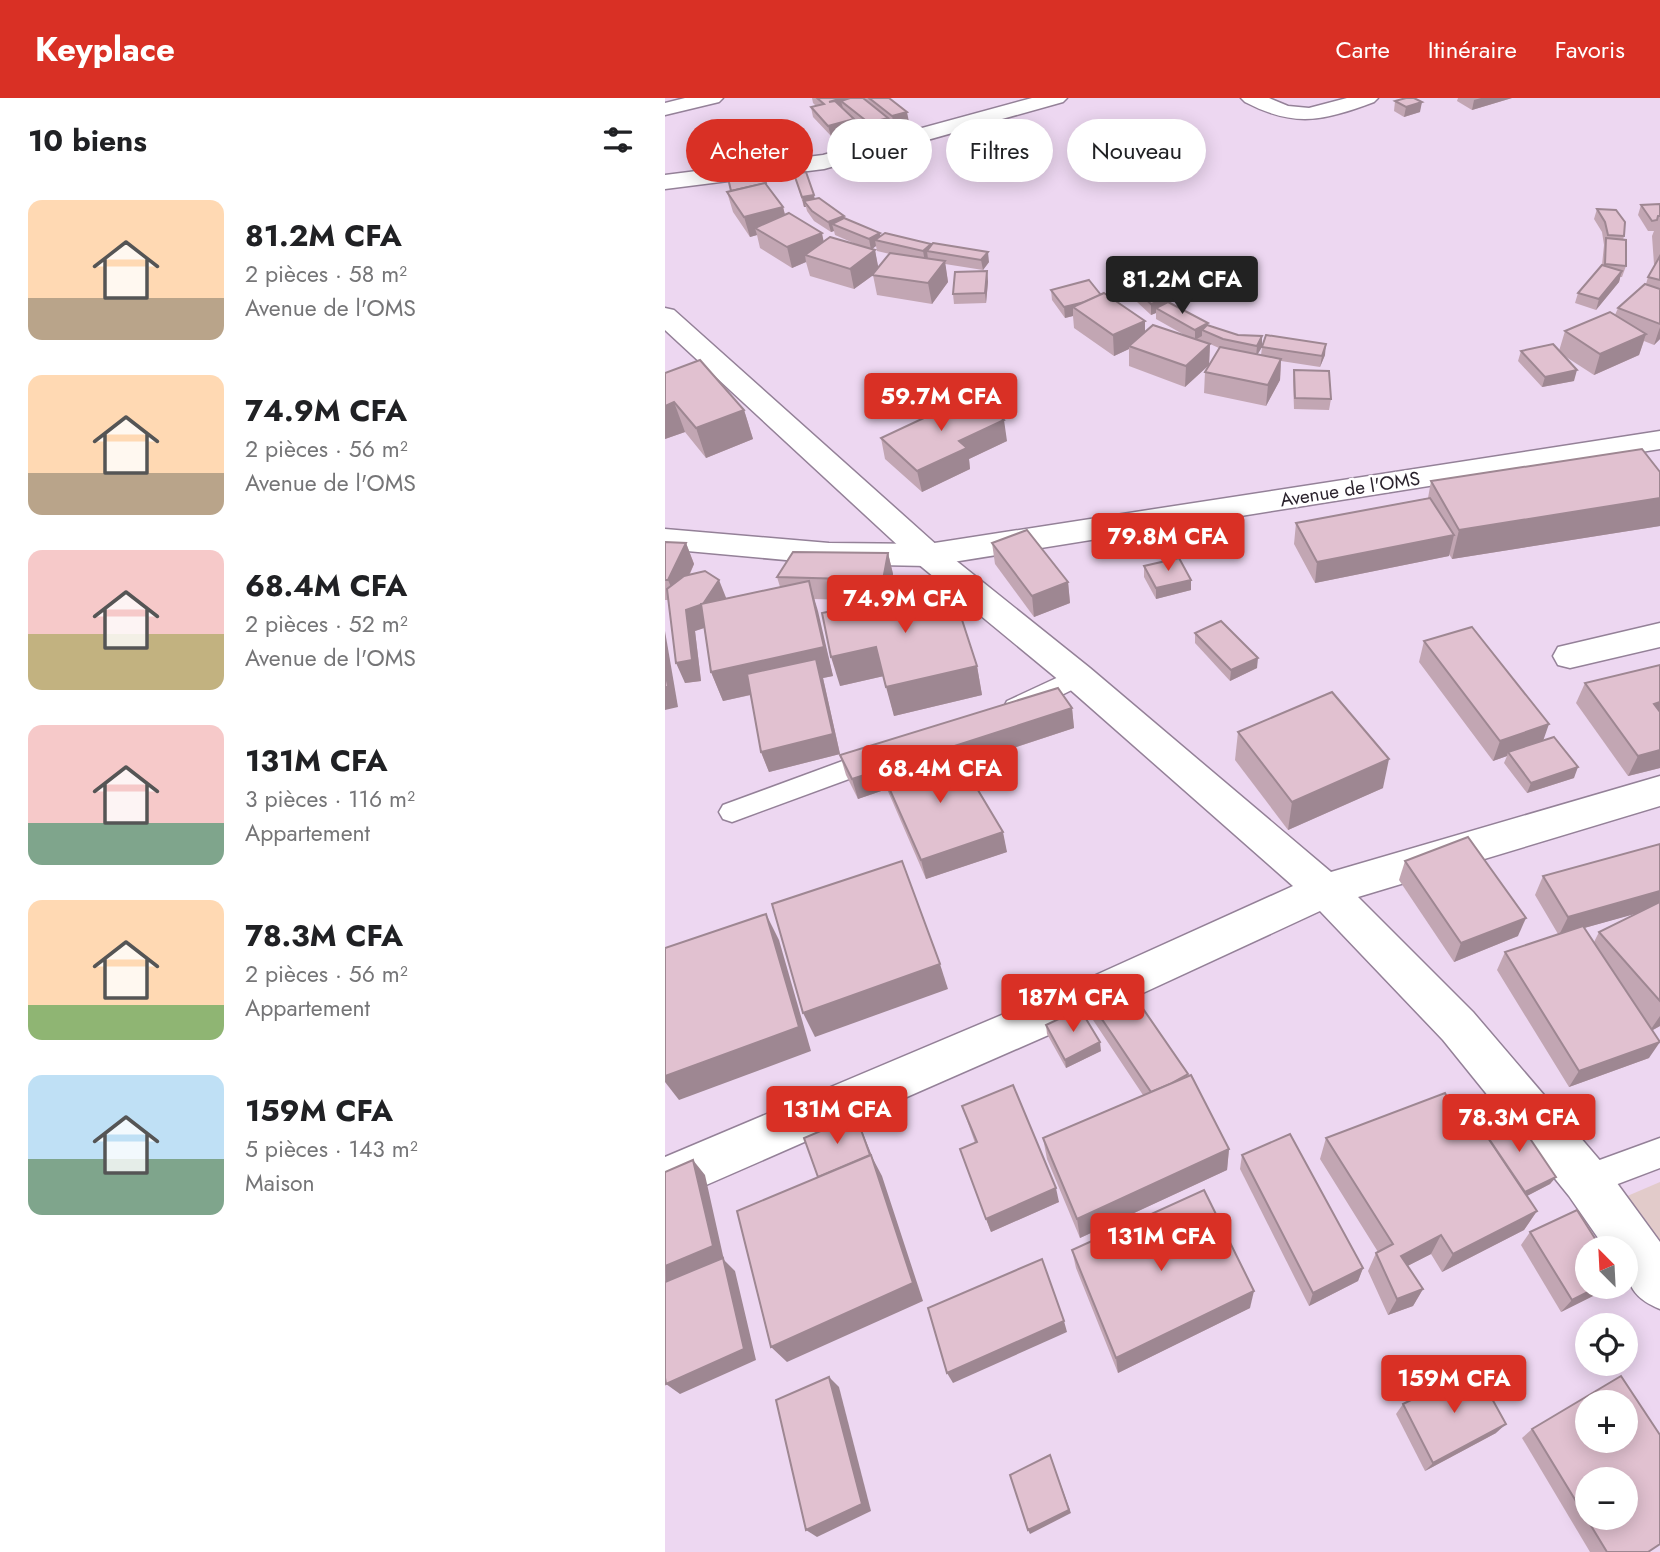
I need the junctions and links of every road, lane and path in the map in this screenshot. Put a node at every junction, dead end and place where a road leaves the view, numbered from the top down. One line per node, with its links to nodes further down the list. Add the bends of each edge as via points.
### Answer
1 (712, 98): 5 (street)
2 (1056, 98): 6 (street, via 824,162)
3 (1252, 98): 4 (street, via 1279,113 1301,115)
4 (1367, 98)
5 (665, 109)
6 (665, 181)
7 (668, 322): 10 (street, via 708,353)
8 (1660, 440): 10 (street, Avenue de l'OMS)
9 (665, 539): 10 (street, Avenue de l'OMS, via 807,553)
10 (928, 555): 13 (street)
11 (1660, 635): 12 (street)
12 (1570, 656)
13 (1077, 677): 14 (lane); 18 (street)
14 (998, 715)
15 (894, 752): 17 (lane)
16 (1660, 791): 18 (street)
17 (732, 812)
18 (1325, 890): 20 (street); 21 (street, via 1458,1026)
19 (1660, 1153): 21 (lane)
20 (665, 1181)
21 (1586, 1181): 22 (street)
22 (1660, 1284)

